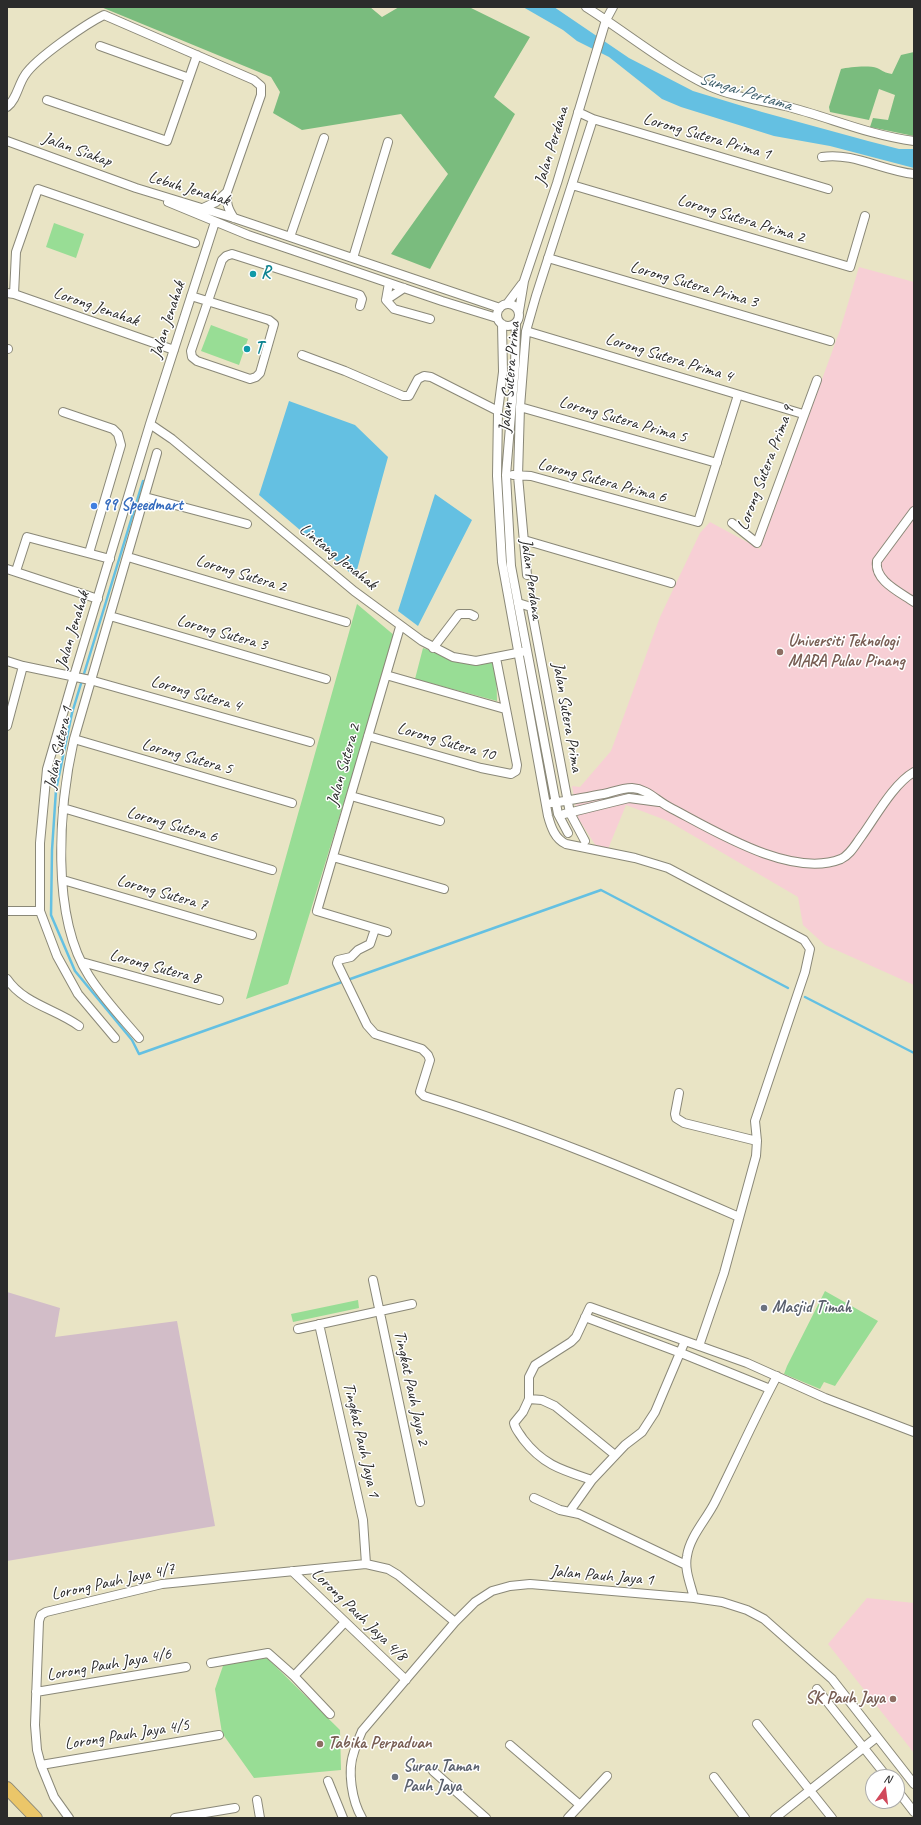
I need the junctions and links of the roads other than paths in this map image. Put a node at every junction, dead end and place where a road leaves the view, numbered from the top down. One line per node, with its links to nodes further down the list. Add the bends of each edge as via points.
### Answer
1 (586, 7): 3 (street)
2 (613, 7): 3 (street, Jalan Perdana)
3 (606, 20): 9 (street, Jalan Perdana); 13 (street, via 646,50 709,86 737,96 785,106 868,133)
4 (100, 46): 6 (street)
5 (197, 55): 6 (street); 8 (street, via 104,15 34,64 12,103); 20 (street, via 254,80 261,86 261,95)
6 (189, 78): 7 (street, via 167,141)
7 (47, 100)
8 (7, 107)
9 (578, 112): 10 (street, Lorong Sutera Prima 1); 29 (street, Jalan Perdana)
10 (593, 120): 17 (street, Jalan Sutera Prima); 19 (street, Lorong Sutera Prima 1)
11 (324, 138): 25 (street)
12 (7, 141): 18 (street, Jalan Siakap)
13 (914, 141)
14 (388, 142): 27 (street)
15 (822, 157): 16 (street, via 842,156 891,171)
16 (914, 174)
17 (572, 185): 22 (street, Lorong Sutera Prima 2, via 850,268); 28 (street, Jalan Sutera Prima)
18 (136, 188): 21 (street, Lebuh Jenahak); 24 (street, Lebuh Jenahak)
19 (828, 188)
20 (227, 192): 21 (street, via 216,202); 23 (street, via 226,202)
21 (203, 208): 23 (street, Lebuh Jenahak)
22 (865, 216)
23 (234, 218): 25 (street, Lebuh Jenahak)
24 (215, 222): 30 (street, Lebuh Jenahak); 33 (street, Jalan Jenahak)
25 (290, 237): 27 (street, Lebuh Jenahak)
26 (195, 243): 32 (street, via 38,189 16,252)
27 (352, 258): 37 (street, Lebuh Jenahak)
28 (548, 258): 42 (street, Jalan Sutera Prima); 43 (street, Lorong Sutera Prima 3)
29 (524, 281): 37 (street, Jalan Perdana); 38 (street, Jalan Perdana)
30 (389, 283): 31 (street, Lebuh Jenahak); 35 (street)
31 (404, 288): 35 (street); 40 (street, Lebuh Jenahak)
32 (10, 293): 44 (street, Lorong Jenahak)
33 (192, 296): 34 (street); 44 (street, Jalan Jenahak)
34 (207, 300): 34 (street, via 269,320 274,324 260,374 256,377 250,379 192,357 191,351); 36 (street, via 222,260 232,254 360,295)
35 (386, 300): 39 (street, via 394,308)
36 (360, 306)
37 (503, 306): 38 (street, via 513,305); 40 (street, via 497,313)
38 (519, 311): 41 (street)
39 (430, 319)
40 (500, 321): 41 (street, via 510,326); 49 (street, Jalan Perdana, via 503,372)
41 (516, 323): 55 (street, Jalan Perdana)
42 (526, 331): 47 (street, Lorong Sutera Prima 4); 48 (street, Jalan Sutera Prima)
43 (830, 341)
44 (174, 350): 52 (street, Jalan Jenahak)
45 (302, 355): 49 (street, via 402,396 409,396 418,379 424,376 431,377)
46 (817, 380): 51 (street, Lorong Sutera Prima 9)
47 (738, 395): 51 (street, Lorong Sutera Prima 4); 54 (street)
48 (520, 407): 54 (street, Lorong Sutera Prima 5); 57 (street, Jalan Sutera Prima)
49 (498, 411): 56 (street, Jalan Perdana)
50 (63, 412): 63 (street, via 112,429 118,434 122,445)
51 (803, 414): 60 (street, Lorong Sutera Prima 9, via 757,543)
52 (150, 424): 65 (street, Jalan Jenahak); 76 (street, Lintang Jenahak, via 172,439 348,586)
53 (157, 453): 58 (street, Jalan Sutera 1)
54 (717, 463): 57 (street, Lorong Sutera Prima 6, via 698,522 531,476)
55 (506, 475): 56 (street, Lorong Sutera Prima 6); 57 (street, Lorong Sutera Prima 6); 72 (street, Jalan Perdana, via 511,566)
56 (497, 476): 79 (street, Jalan Perdana, via 502,562)
57 (518, 476): 62 (street, Jalan Sutera Prima)
58 (146, 497): 61 (street); 64 (street, Jalan Sutera 1)
59 (914, 511): 71 (street, via 877,561 876,567 884,580)
60 (732, 523)
61 (248, 524)
62 (524, 540): 68 (street, Jalan Sutera Prima); 69 (street)
63 (89, 553): 65 (street); 67 (street, via 27,537)
64 (128, 557): 73 (street, Jalan Sutera 1); 75 (street, Lorong Sutera 2)
65 (110, 559): 70 (street, Jalan Jenahak)
66 (7, 569): 67 (street)
67 (16, 571): 70 (street)
68 (527, 575)
69 (671, 582)
70 (98, 599): 84 (street, Jalan Jenahak)
71 (914, 602)
72 (518, 603): 78 (street, Jalan Perdana); 94 (street, Jalan Sutera Prima, via 531,607)
73 (110, 616): 85 (street, Lorong Sutera 3); 86 (street, Jalan Sutera 1)
74 (474, 616): 77 (street, via 459,614)
75 (346, 622)
76 (400, 626): 77 (street, Lintang Jenahak); 83 (street, Jalan Sutera 2)
77 (433, 648): 80 (street, Lintang Jenahak, via 453,657 476,661)
78 (528, 651): 79 (street, Lintang Jenahak); 95 (street, Jalan Perdana)
79 (518, 653): 80 (street, Lintang Jenahak); 98 (street, Jalan Perdana)
80 (496, 658): 87 (street)
81 (7, 661): 82 (street, Lorong Sutera 4)
82 (23, 666): 84 (street, Lorong Sutera 4); 88 (street)
83 (386, 675): 87 (street); 89 (street, Jalan Sutera 2)
84 (74, 676): 86 (street, Lorong Sutera 4); 111 (street, Jalan Jenahak, via 47,769 40,844)
85 (326, 679)
86 (90, 680): 90 (street, Jalan Sutera 1); 91 (street, Lorong Sutera 4)
87 (505, 709): 89 (street, Lorong Sutera 10, via 517,766 516,771 511,774 503,774)
88 (7, 725)
89 (368, 736): 93 (street, Jalan Sutera 2)
90 (74, 739): 97 (street, Lorong Sutera 5); 99 (street, Jalan Sutera 1, via 66,774)
91 (310, 742)
92 (914, 772): 96 (street, via 890,797 846,856 819,863 791,861 761,852)
93 (351, 796): 103 (street); 106 (street, Jalan Sutera 2)
94 (568, 801): 95 (street); 96 (street, via 631,788 647,792); 100 (street, Jalan Sutera Prima)
95 (556, 802): 98 (street); 101 (street, Jalan Perdana)
96 (659, 802): 100 (street, via 629,798)
97 (292, 803)
98 (546, 804): 102 (street, Jalan Perdana)
99 (63, 808): 107 (street, Lorong Sutera 6); 108 (street, Jalan Sutera 1)
100 (570, 813): 101 (street); 105 (street, Jalan Sutera Prima)
101 (558, 814): 102 (street); 104 (street, Jalan Perdana)
102 (548, 816): 122 (street, Jalan Perdana, via 555,834 562,842 640,859 668,868 808,944 810,955 805,972 755,1121)
103 (440, 821)
104 (568, 834)
105 (586, 841)
106 (333, 857): 109 (street); 112 (street, Jalan Sutera 2, via 317,911)
107 (272, 870)
108 (63, 880): 114 (street, Lorong Sutera 7); 115 (street, Jalan Sutera 1, via 70,932)
109 (444, 889)
110 (7, 911): 111 (street)
111 (40, 911): 119 (street, Jalan Jenahak, via 57,956 78,994)
112 (375, 929): 113 (street); 123 (street, via 370,944 351,957 338,960 336,963 367,1025 375,1034 428,1054 430,1060 420,1092 424,1096 600,1157)
113 (386, 932)
114 (252, 935)
115 (82, 962): 117 (street, Lorong Sutera 8); 120 (street, Jalan Sutera 1, via 89,976)
116 (7, 980): 118 (street, via 16,991)
117 (219, 1000)
118 (78, 1026)
119 (115, 1038)
120 (139, 1038)
121 (679, 1093): 122 (street, via 675,1114 684,1123)
122 (757, 1141): 123 (street, via 756,1156)
123 (739, 1217): 131 (street, via 724,1273)
124 (372, 1280): 126 (street, Tingkat Pauh Jaya 2)
125 (412, 1304): 126 (street)
126 (379, 1311): 128 (street); 140 (street, Tingkat Pauh Jaya 2)
127 (585, 1317): 130 (street, via 590,1307); 132 (street); 135 (street, via 572,1342 535,1365 529,1377)
128 (319, 1324): 129 (street); 142 (street, Tingkat Pauh Jaya 1, via 363,1520)
129 (298, 1329)
130 (685, 1341): 131 (street); 132 (street)
131 (699, 1346): 133 (street)
132 (681, 1352): 134 (street); 137 (street, via 655,1412 642,1432)
133 (777, 1376): 134 (street); 136 (street, via 825,1398)
134 (770, 1389): 143 (street, via 714,1503 692,1540)
135 (529, 1399): 137 (street, via 542,1400 555,1406); 138 (street, via 514,1423 531,1450 544,1461)
136 (914, 1432)
137 (615, 1455): 138 (street)
138 (592, 1480): 141 (street)
139 (534, 1498): 141 (street, via 560,1510)
140 (420, 1502)
141 (570, 1511): 143 (street)
142 (366, 1564): 144 (street, Lorong Pauh Jaya 4/7); 147 (street, Lorong Pauh Jaya 4/7, via 388,1569 398,1575)
143 (686, 1565): 145 (street)
144 (292, 1571): 146 (street, Lorong Pauh Jaya 4/8); 153 (street, Lorong Pauh Jaya 4/7, via 162,1584 46,1612 41,1615 39,1621)
145 (694, 1598): 147 (street, Jalan Pauh Jaya 1, via 530,1584 510,1586 492,1591 475,1602); 157 (street, Jalan Pauh Jaya 1, via 722,1602 764,1619 832,1679)
146 (345, 1622): 150 (street); 151 (street, Lorong Pauh Jaya 4/8)
147 (455, 1622): 151 (street, Jalan Pauh Jaya 1)
148 (211, 1663): 150 (street, via 268,1653)
149 (186, 1667): 153 (street, Lorong Pauh Jaya 4/6)
150 (294, 1676): 154 (street)
151 (406, 1680): 179 (street, Jalan Pauh Jaya 1, via 362,1731 353,1753 351,1775 354,1796)
152 (817, 1689): 159 (street)
153 (36, 1692): 160 (street, Lorong Pauh Jaya 4/7, via 35,1725)
154 (330, 1714)
155 (757, 1724): 168 (street)
156 (219, 1735): 160 (street, Lorong Pauh Jaya 4/5)
157 (877, 1737): 159 (street); 166 (street, Jalan Pauh Jaya 1)
158 (510, 1745): 171 (street)
159 (863, 1748): 161 (street); 168 (street)
160 (41, 1764): 175 (street, Lorong Pauh Jaya 4/7, via 54,1797)
161 (880, 1769)
162 (433, 1771): 180 (street)
163 (607, 1776): 171 (street)
164 (714, 1777): 182 (street)
165 (328, 1781): 178 (street)
166 (914, 1784)
167 (7, 1788): 174 (highway)
168 (810, 1790): 183 (street); 184 (street)
169 (257, 1800): 177 (street)
170 (905, 1800): 173 (street)
171 (580, 1805): 181 (street)
172 (234, 1808): 176 (street)
173 (914, 1812)
174 (36, 1818)
175 (69, 1818)
176 (175, 1818)
177 (260, 1818)
178 (343, 1818)
179 (362, 1818)
180 (486, 1818)
181 (568, 1818)
182 (746, 1818)
183 (776, 1818)
184 (832, 1818)

